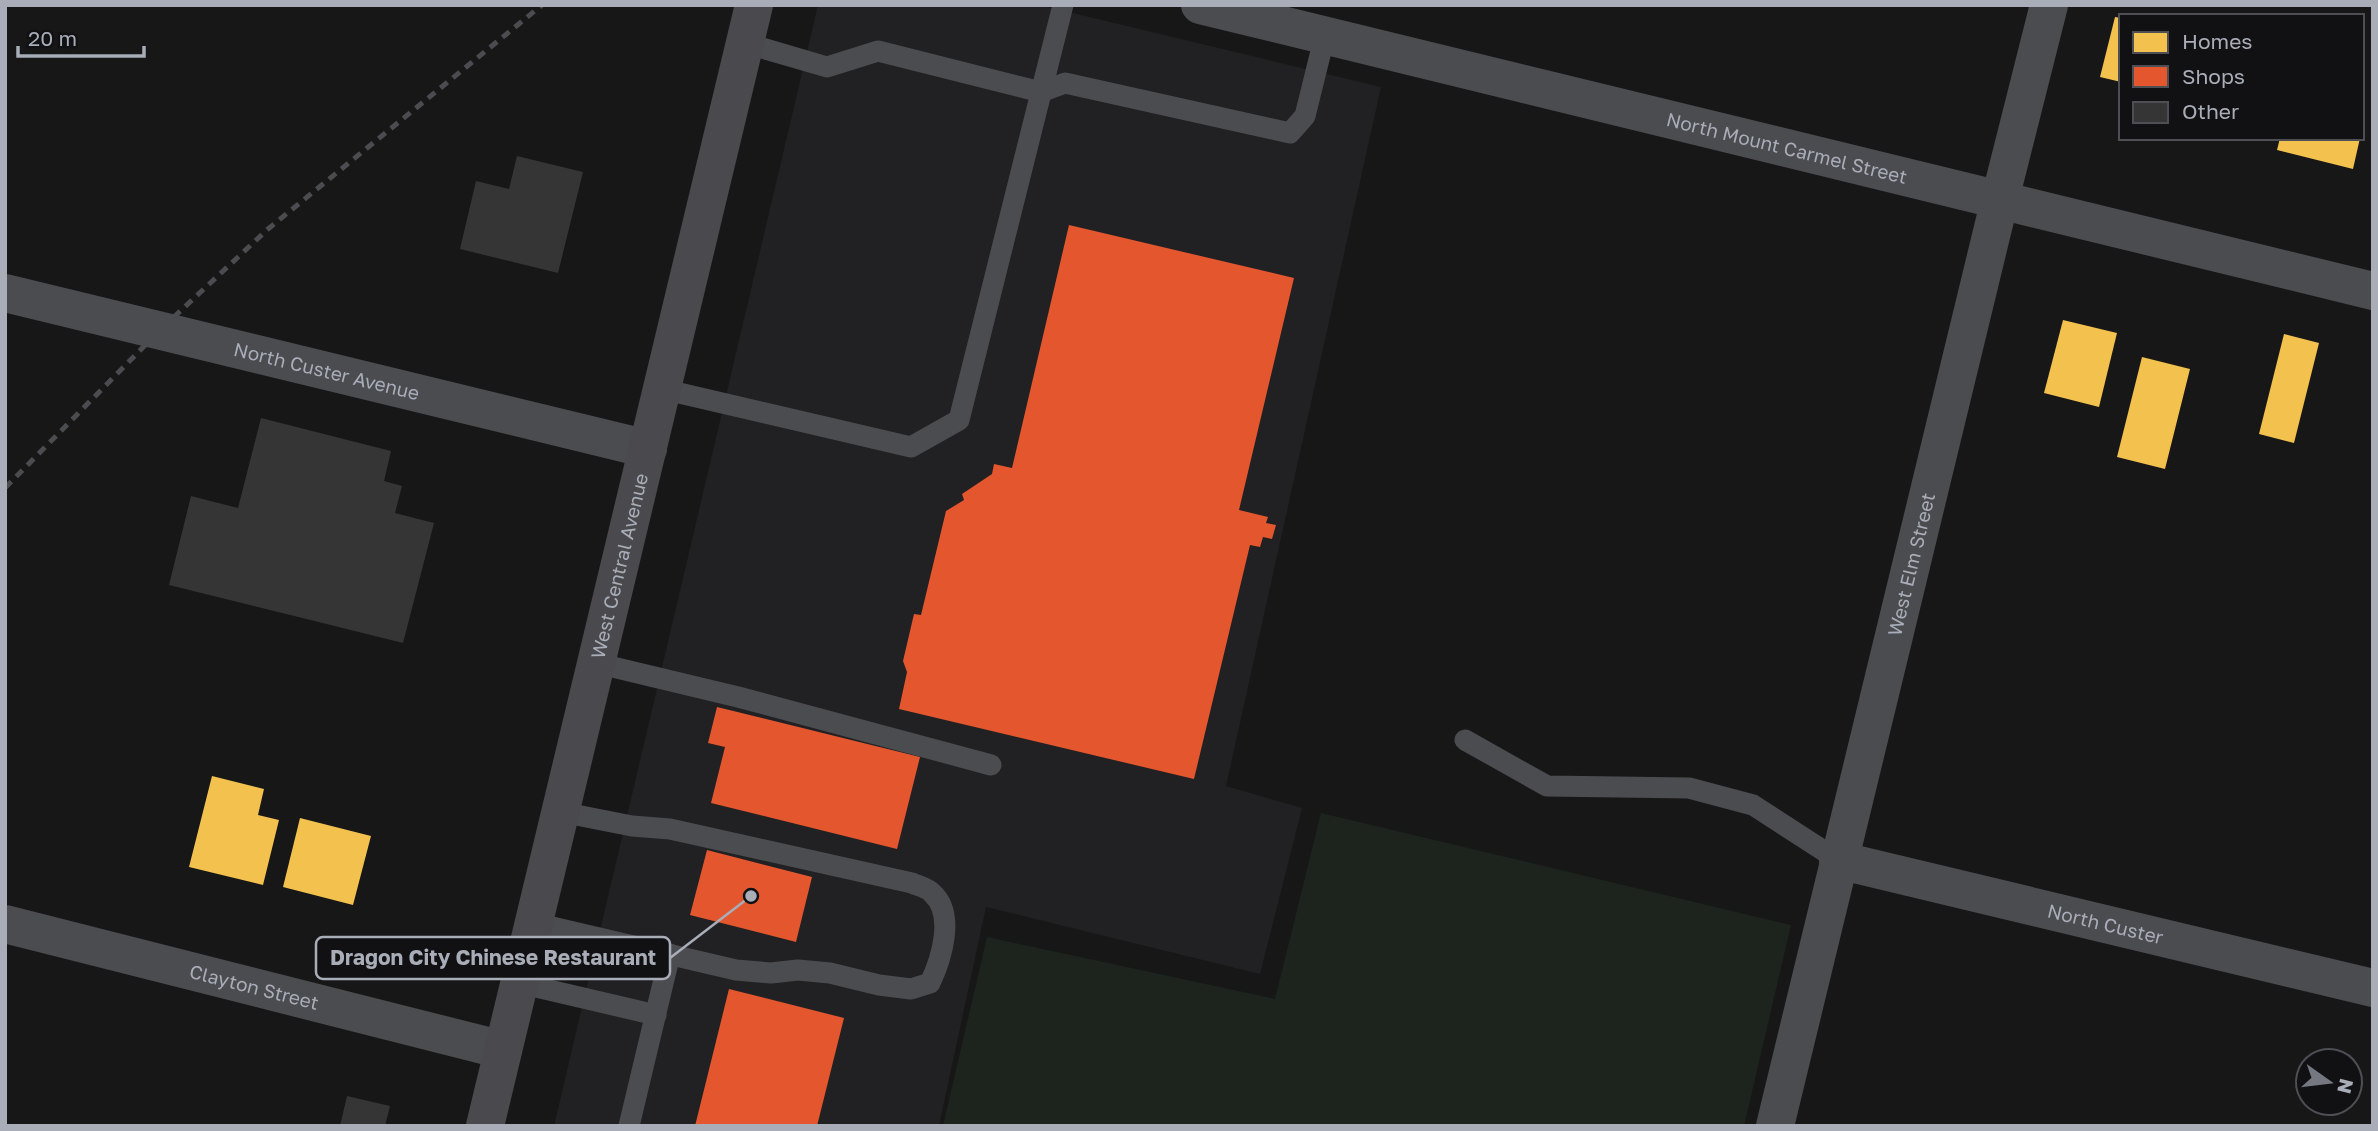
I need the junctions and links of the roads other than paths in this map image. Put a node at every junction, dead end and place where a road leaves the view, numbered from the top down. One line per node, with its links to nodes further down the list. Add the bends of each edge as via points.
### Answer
1 (754, 5): 7 (main road, West Central Avenue)
2 (1063, 5): 8 (lane)
3 (1200, 5): 5 (street, North Mount Carmel Street)
4 (2049, 5): 9 (street, West Elm Street)
5 (1249, 11): 6 (street, North Mount Carmel Street)
6 (1325, 35): 8 (lane, via 1305,116 1290,133 1065,83); 9 (street, North Mount Carmel Street)
7 (745, 43): 8 (lane, via 827,67 878,51); 12 (main road, West Central Avenue)
8 (1041, 92): 12 (lane, via 959,421 911,447)
9 (2000, 199): 10 (street, North Mount Carmel Street); 18 (street, West Elm Street)
10 (2373, 291)
11 (5, 293): 13 (street, North Custer Avenue)
12 (663, 389): 13 (main road, West Central Avenue)
13 (648, 449): 14 (main road, West Central Avenue)
14 (597, 663): 16 (lane); 17 (main road, West Central Avenue)
15 (1465, 740): 18 (lane, via 1547,786 1689,788 1753,805)
16 (991, 765)
17 (561, 812): 19 (main road, West Central Avenue); 21 (lane, via 670,829 912,883 932,892 942,907 945,932 940,961 930,983 911,989 830,973 736,970)
18 (1838, 860): 23 (street, North Custer); 28 (street, West Elm Street)
19 (534, 923): 21 (lane); 22 (main road, West Central Avenue)
20 (5, 924): 25 (street, Clayton Street)
21 (670, 954): 24 (lane)
22 (519, 983): 24 (lane); 25 (main road, West Central Avenue)
23 (2373, 988)
24 (656, 1015): 27 (lane)
25 (503, 1050): 26 (main road, West Central Avenue)
26 (485, 1126)
27 (629, 1126)
28 (1775, 1126)

